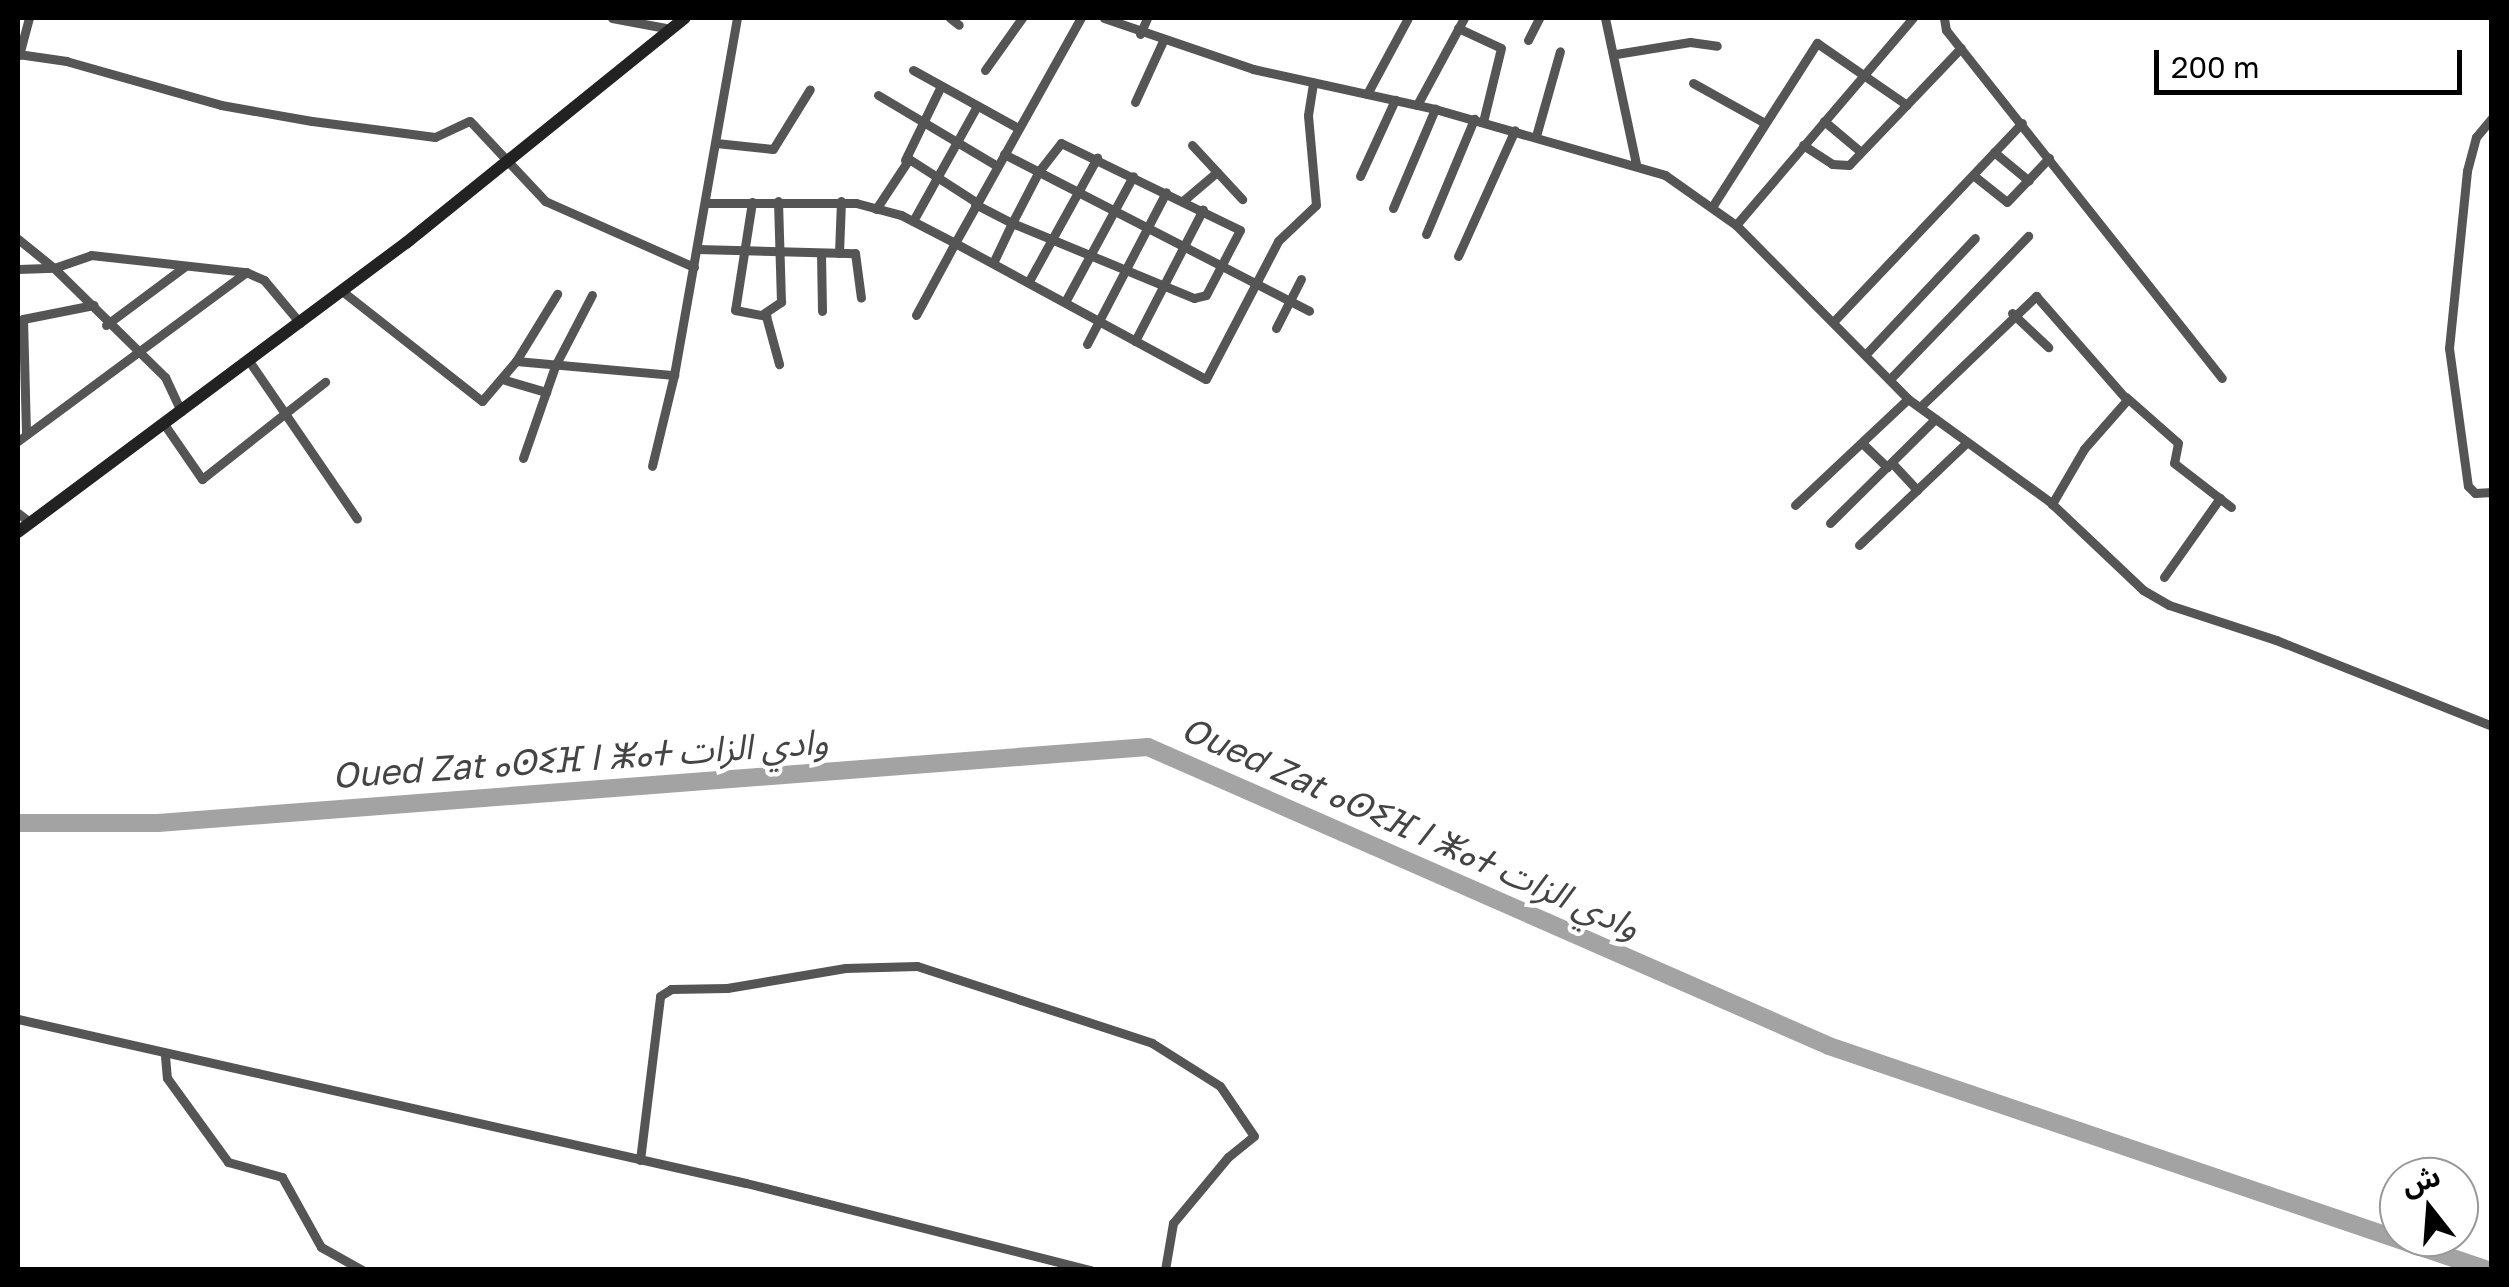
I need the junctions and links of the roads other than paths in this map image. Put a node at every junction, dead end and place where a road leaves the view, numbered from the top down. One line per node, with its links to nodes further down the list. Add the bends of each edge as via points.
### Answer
1 (29, 18): 24 (street)
2 (612, 18): 17 (street)
3 (684, 18): 17 (street)
4 (737, 18): 51 (street)
5 (950, 18): 16 (street)
6 (1022, 18): 27 (street)
7 (1081, 18): 47 (street)
8 (1104, 18): 18 (street)
9 (1147, 18): 18 (street)
10 (1408, 18): 33 (street)
11 (1539, 18): 19 (street)
12 (1605, 18): 25 (street)
13 (1913, 18): 28 (street)
14 (1944, 18): 22 (street)
15 (1461, 22): 38 (street); 44 (street, via 1500,48)
16 (959, 26)
17 (671, 29): 60 (street)
18 (1140, 34): 20 (street)
19 (1528, 40)
20 (1162, 42): 29 (street); 36 (street)
21 (1717, 46): 25 (street, via 1690,42)
22 (1961, 48): 37 (street); 46 (street)
23 (1560, 51): 49 (street)
24 (18, 54): 60 (street, via 302,119 435,137 470,121)
25 (1616, 54): 61 (street)
26 (913, 70): 31 (street)
27 (984, 70)
28 (1866, 72): 37 (street); 43 (street); 45 (street, via 1817,42)
29 (1313, 82): 33 (street); 112 (street, via 1308,116 1316,205 1278,241)
30 (1693, 83): 45 (street)
31 (941, 86): 39 (street); 42 (street)
32 (810, 89): 51 (street, via 773,148)
33 (1368, 94): 35 (street)
34 (878, 95): 42 (street)
35 (1395, 100): 38 (street); 67 (street)
36 (1135, 102)
37 (1907, 104): 54 (street)
38 (1418, 105): 40 (street)
39 (977, 106): 47 (street); 50 (street)
40 (1435, 109): 44 (street); 80 (street)
41 (2492, 118): 161 (street, via 2476,137 2467,171 2450,348 2468,486 2475,493)
42 (922, 120): 50 (street); 59 (street)
43 (1824, 120): 53 (street); 54 (street)
44 (1478, 121): 48 (street); 88 (street)
45 (1765, 123): 79 (street)
46 (2022, 123): 55 (street); 58 (street)
47 (1018, 128): 56 (street)
48 (1515, 130): 49 (street); 101 (street)
49 (1536, 136): 61 (street)
50 (958, 142): 62 (street); 68 (street)
51 (716, 143): 77 (street)
52 (1192, 145): 64 (street)
53 (1803, 145): 54 (street, via 1840,167); 86 (street)
54 (1861, 152)
55 (1994, 152): 65 (street); 69 (street)
56 (1004, 154): 62 (street); 63 (street)
57 (1096, 158): 63 (street, via 1061,143); 66 (street); 70 (street)
58 (2049, 158): 69 (street); 142 (street)
59 (905, 160): 68 (street); 81 (street)
60 (506, 164): 105 (street, via 565,212); 114 (street)
61 (1636, 164): 79 (street)
62 (997, 166): 78 (street)
63 (1039, 171): 70 (street); 85 (street)
64 (1217, 172): 72 (street); 73 (street)
65 (1973, 175): 69 (street, via 2007,202); 128 (street)
66 (1134, 176): 71 (street); 82 (street)
67 (1360, 176)
68 (938, 178): 78 (street); 84 (street)
69 (2028, 181)
70 (1076, 190): 82 (street); 90 (street)
71 (1166, 192): 73 (street); 87 (street)
72 (1242, 199)
73 (1184, 200): 83 (street)
74 (778, 201): 75 (street); 76 (street); 97 (street)
75 (841, 201): 81 (street); 99 (street)
76 (752, 202): 77 (street); 96 (street)
77 (706, 203): 95 (street)
78 (976, 203): 85 (street); 93 (street)
79 (1712, 207): 86 (street)
80 (1392, 208)
81 (876, 209): 84 (street)
82 (1114, 209): 87 (street); 100 (street)
83 (1202, 210): 94 (street); 103 (street, via 1240,228)
84 (913, 221): 93 (street)
85 (1012, 223): 90 (street); 102 (street)
86 (1736, 225): 128 (street)
87 (1147, 226): 94 (street); 108 (street)
88 (1426, 234)
89 (2028, 236): 144 (street)
90 (1049, 238): 100 (street); 111 (street)
91 (1975, 238): 136 (street)
92 (18, 240): 106 (street)
93 (955, 243): 102 (street); 125 (street)
94 (1183, 245): 103 (street); 113 (street)
95 (697, 249): 96 (street); 105 (street)
96 (745, 251): 97 (street); 124 (street, via 735,310)
97 (780, 252): 98 (street); 124 (street, via 781,302)
98 (820, 253): 99 (street); 121 (street)
99 (839, 253): 117 (street, via 858,256)
100 (1089, 254): 108 (street); 119 (street)
101 (1458, 256)
102 (993, 264): 111 (street)
103 (1222, 264): 112 (street); 113 (street, via 1200,298)
104 (184, 267): 106 (street, via 92,255); 109 (street); 130 (street)
105 (694, 267): 141 (street)
106 (54, 268): 107 (street); 120 (street)
107 (18, 269)
108 (1125, 270): 113 (street); 127 (street)
109 (246, 272): 129 (street, via 264,280); 135 (street)
110 (1300, 279): 118 (street)
111 (1029, 281): 119 (street)
112 (1255, 282): 118 (street); 132 (street, via 1206,379)
113 (1162, 285): 132 (street)
114 (342, 292): 129 (street); 143 (street, via 474,398 487,400)
115 (557, 294): 138 (street)
116 (592, 296): 140 (street)
117 (861, 298)
118 (1290, 301): 122 (street); 131 (street)
119 (1065, 302): 127 (street)
120 (94, 305): 126 (street); 130 (street)
121 (822, 311)
122 (1309, 311)
123 (2012, 312): 134 (street); 147 (street, via 2036,296); 149 (street)
124 (763, 314): 139 (street)
125 (916, 315)
126 (20, 320): 154 (street)
127 (1100, 320): 132 (street); 133 (street)
128 (1834, 320): 136 (street)
129 (300, 323): 137 (street)
130 (106, 325): 135 (street)
131 (1276, 328)
132 (1135, 340)
133 (1087, 344)
134 (2048, 347)
135 (136, 350): 150 (street, via 177,392); 154 (street)
136 (1866, 354): 144 (street)
137 (249, 361): 150 (street); 151 (street)
138 (516, 361): 140 (street); 143 (street)
139 (779, 364)
140 (555, 366): 141 (street); 146 (street)
141 (674, 375): 159 (street)
142 (2222, 378)
143 (505, 380): 146 (street)
144 (1890, 380): 148 (street)
145 (325, 382): 151 (street)
146 (546, 392): 157 (street)
147 (2126, 397): 162 (street, via 2178,443 2174,463); 163 (street)
148 (1908, 399): 149 (street); 155 (street)
149 (1920, 407): 152 (street)
150 (181, 411): 153 (street)
151 (286, 416): 153 (street, via 202,479); 167 (street)
152 (1934, 419): 156 (street); 158 (street)
153 (164, 424): 168 (street)
154 (22, 437)
155 (1862, 443): 158 (street); 164 (street)
156 (1966, 443): 160 (street); 163 (street)
157 (523, 458)
158 (1890, 465): 160 (street); 169 (street)
159 (652, 466)
160 (1917, 490): 171 (street)
161 (2492, 492)
162 (2220, 498): 165 (street); 172 (street)
163 (2052, 504): 173 (street, via 2143,590 2169,606 2276,640)
164 (1795, 505)
165 (2232, 507)
166 (18, 514): 168 (street)
167 (357, 518)
168 (30, 523): 170 (street)
169 (1830, 523)
170 (18, 532)
171 (1859, 545)
172 (2164, 577)
173 (2492, 726)
174 (18, 1019): 175 (street)
175 (165, 1056): 176 (street); 177 (street, via 167,1078 228,1162 282,1176 321,1248)
176 (640, 1160): 178 (street); 179 (street, via 660,996 671,989 727,988 844,968 917,966 1152,1042 1220,1086 1254,1136 1172,1223)
177 (362, 1270)
178 (1091, 1270)
179 (1165, 1270)

